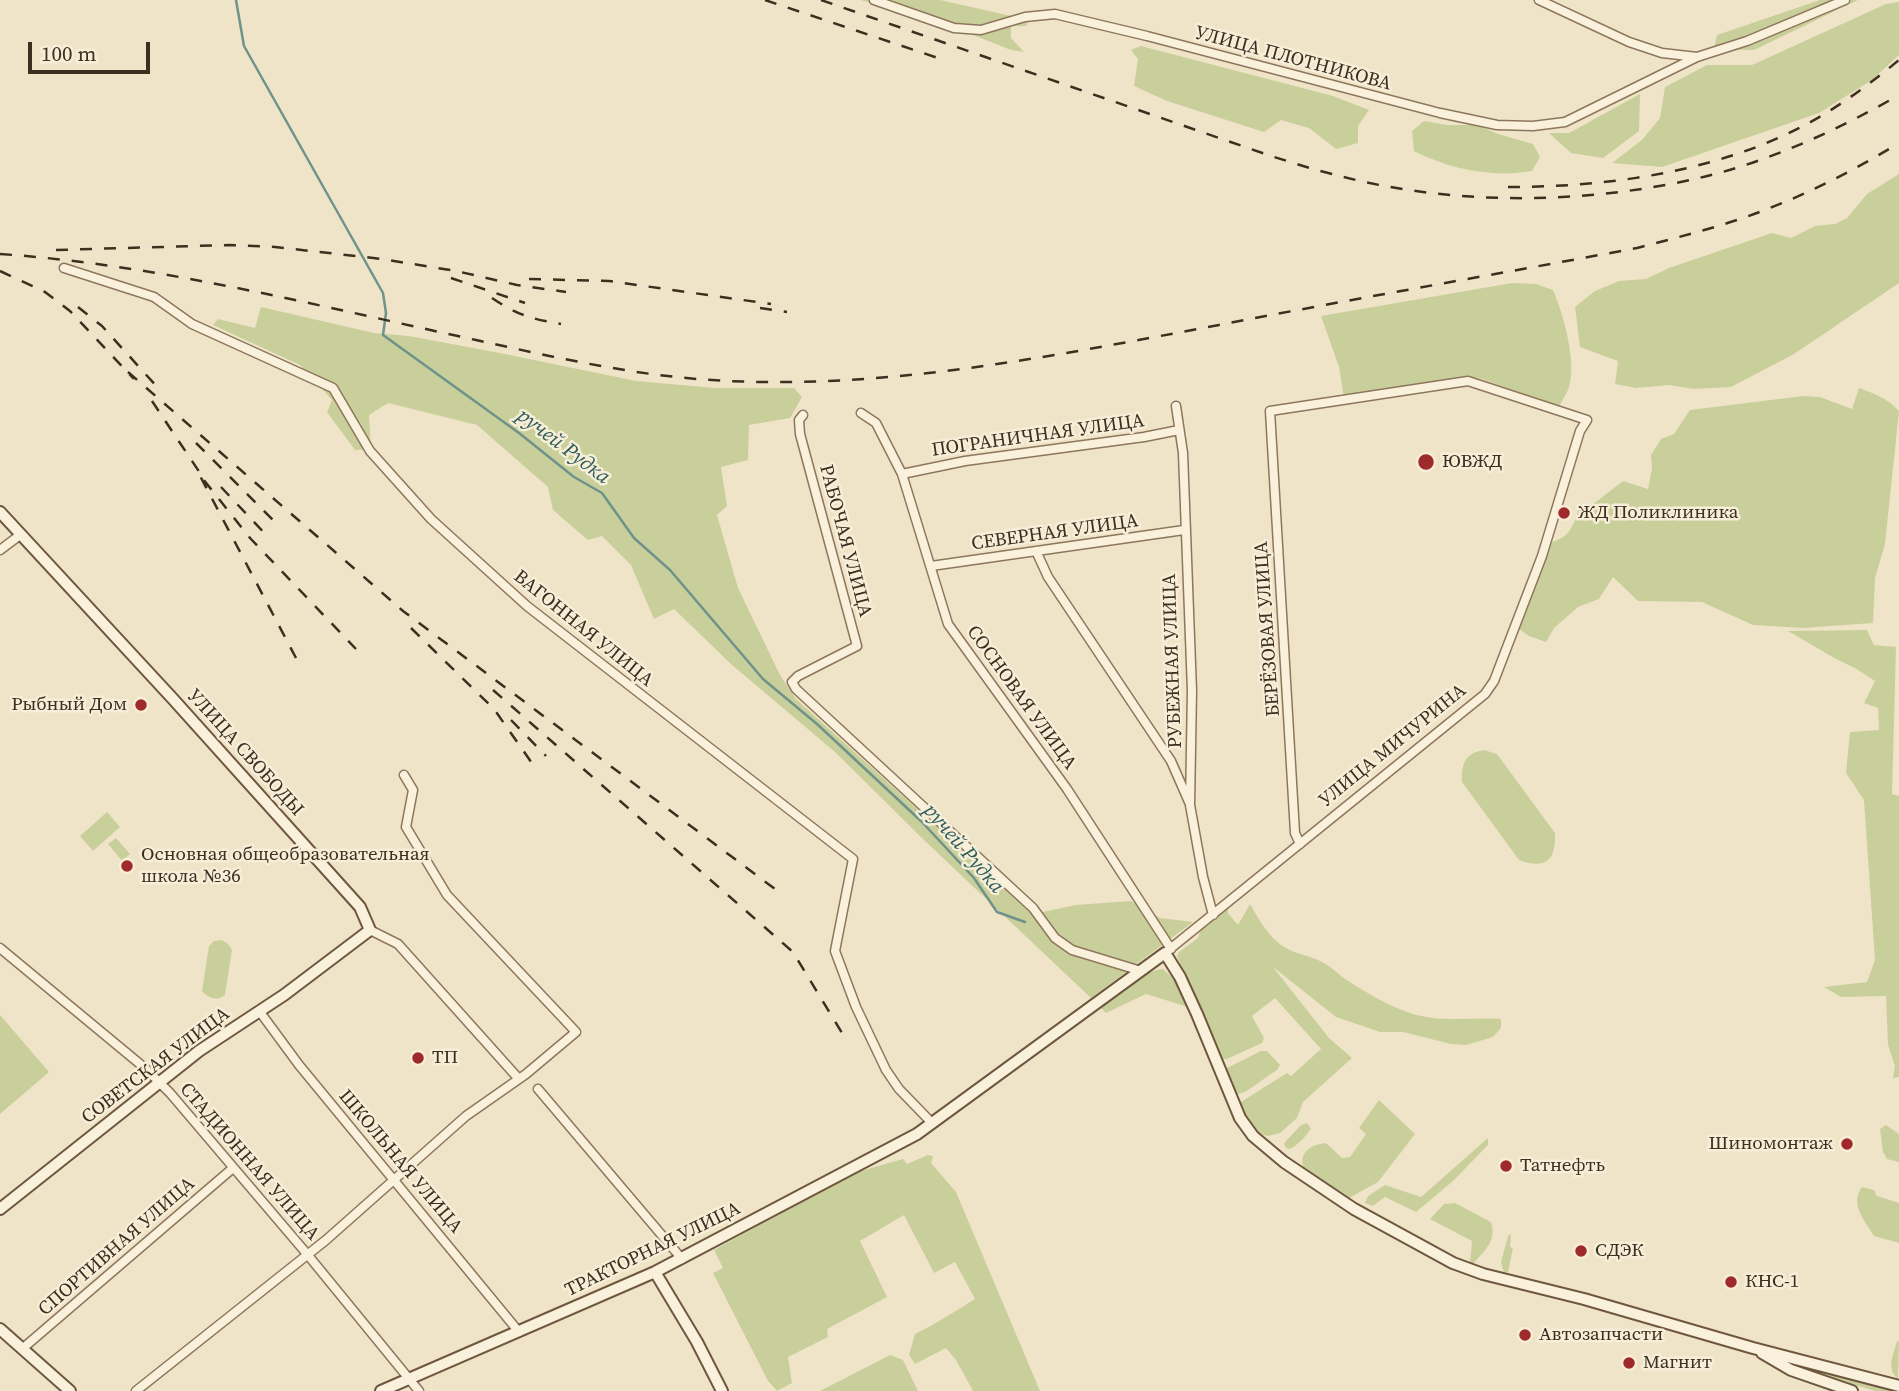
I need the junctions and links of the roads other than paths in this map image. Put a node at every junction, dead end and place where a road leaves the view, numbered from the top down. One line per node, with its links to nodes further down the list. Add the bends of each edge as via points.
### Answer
1 (874, 0): 4 (street, УЛИЦА ПЛОТНИКОВА, via 954,29 981,30 1055,14 1497,125 1565,122)
2 (1538, 0): 4 (street, via 1629,42 1662,53)
3 (1845, 0): 4 (street, УЛИЦА ПЛОТНИКОВА)
4 (1697, 57)
5 (64, 268): 30 (street, ВАГОННАЯ УЛИЦА, via 154,297 192,324 333,388 370,451 431,519 491,574 537,615 853,859 835,951 886,1070)
6 (1176, 406): 10 (street, РУБЕЖНАЯ УЛИЦА)
7 (1270, 411): 20 (street, БЕРЁЗОВАЯ УЛИЦА, via 1295,833); 20 (street, УЛИЦА МИЧУРИНА, via 1468,381 1587,420 1494,681 1485,694)
8 (861, 413): 11 (street, СОСНОВАЯ УЛИЦА, via 876,423)
9 (803, 415): 25 (street, РАБОЧАЯ УЛИЦА, via 800,434 857,646 792,682 1033,908 1055,938 1073,950)
10 (1179, 430): 11 (street, ПОГРАНИЧНАЯ УЛИЦА, via 965,460); 13 (street, РУБЕЖНАЯ УЛИЦА)
11 (902, 474): 17 (street, СОСНОВАЯ УЛИЦА)
12 (0, 512): 14 (main road, УЛИЦА СВОБОДЫ)
13 (1184, 530): 16 (street, СЕВЕРНАЯ УЛИЦА); 19 (street, РУБЕЖНАЯ УЛИЦА, via 1192,691)
14 (20, 535): 15 (street); 22 (main road, УЛИЦА СВОБОДЫ, via 360,907)
15 (0, 550)
16 (1036, 551): 17 (street, СЕВЕРНАЯ УЛИЦА); 19 (street, via 1055,588 1171,761)
17 (931, 566): 24 (street, СОСНОВАЯ УЛИЦА, via 948,624 1067,789)
18 (404, 775): 27 (street, via 413,790 406,827 447,895 576,1032)
19 (1190, 805): 21 (street, РУБЕЖНАЯ УЛИЦА)
20 (1300, 844): 21 (street, УЛИЦА МИЧУРИНА)
21 (1213, 915): 24 (street, УЛИЦА МИЧУРИНА)
22 (370, 930): 26 (main road, СОВЕТСКАЯ УЛИЦА); 27 (street, via 398,944)
23 (0, 948): 28 (street, СТАДИОННАЯ УЛИЦА)
24 (1168, 951): 25 (main road, УЛИЦА МИЧУРИНА); 39 (main road, via 1240,1118 1253,1136 1284,1162 1354,1209 1453,1263)
25 (1141, 971): 30 (main road, УЛИЦА МИЧУРИНА)
26 (260, 1012): 28 (main road, СОВЕТСКАЯ УЛИЦА); 32 (street, ШКОЛЬНАЯ УЛИЦА)
27 (518, 1078): 32 (street, via 466,1116)
28 (159, 1082): 31 (street, СТАДИОННАЯ УЛИЦА); 33 (main road, СОВЕТСКАЯ УЛИЦА)
29 (538, 1089): 35 (street)
30 (932, 1123): 35 (main road, ТРАКТОРНАЯ УЛИЦА)
31 (233, 1168): 34 (street, СТАДИОННАЯ УЛИЦА); 40 (street, СПОРТИВНАЯ УЛИЦА)
32 (394, 1180): 34 (street); 38 (street, ШКОЛЬНАЯ УЛИЦА)
33 (0, 1209)
34 (307, 1254): 41 (street, СТАДИОННАЯ УЛИЦА); 44 (street)
35 (682, 1259): 36 (main road, ТРАКТОРНАЯ УЛИЦА)
36 (655, 1272): 38 (main road, ТРАКТОРНАЯ УЛИЦА); 47 (main road)
37 (0, 1329): 40 (main road)
38 (519, 1332): 41 (main road, ТРАКТОРНАЯ УЛИЦА)
39 (1753, 1348): 42 (main road); 48 (main road, via 1783,1366)
40 (22, 1349): 43 (main road)
41 (408, 1378): 45 (main road, ТРАКТОРНАЯ УЛИЦА); 46 (street, СТАДИОННАЯ УЛИЦА)
42 (1899, 1386)
43 (71, 1391)
44 (136, 1391)
45 (381, 1391)
46 (419, 1391)
47 (722, 1391)
48 (1852, 1391)

